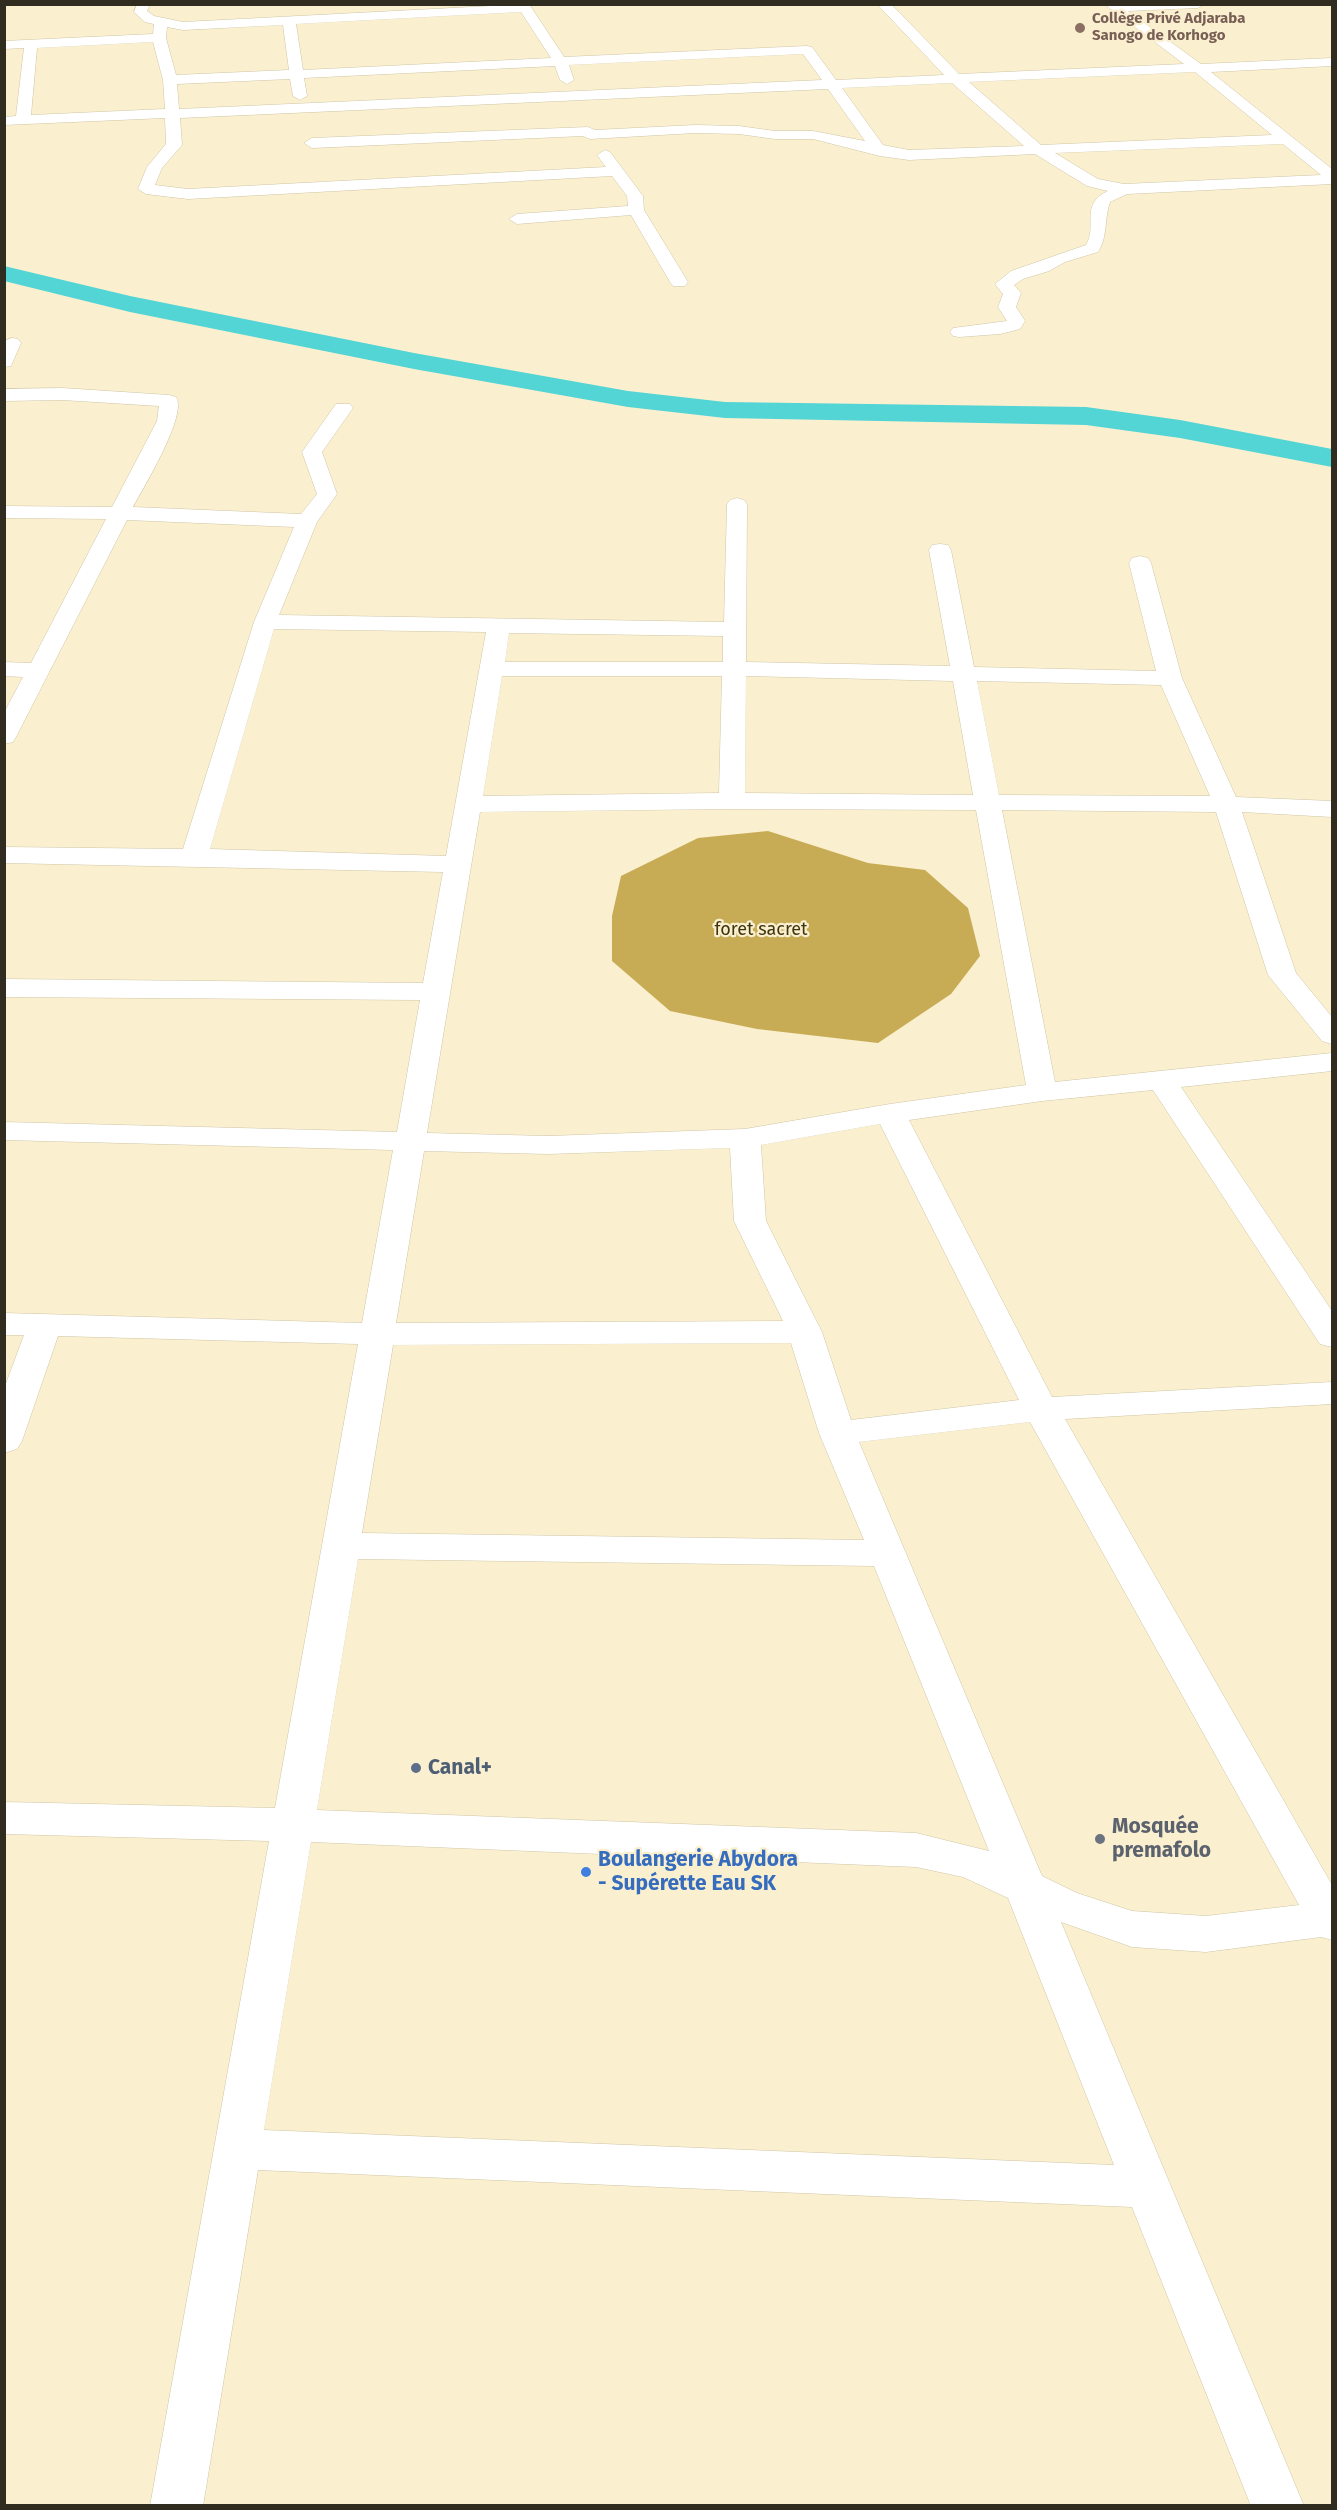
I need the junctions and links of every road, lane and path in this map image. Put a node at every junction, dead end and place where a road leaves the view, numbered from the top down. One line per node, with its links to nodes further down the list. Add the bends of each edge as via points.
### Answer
1 (159, 4): 6 (street)
2 (883, 4): 16 (street)
3 (1198, 4): 5 (street)
4 (524, 6): 7 (street); 13 (street)
5 (1113, 6): 14 (street)
6 (143, 7): 8 (street, via 140,12)
7 (289, 20): 8 (street, via 183,26); 15 (street)
8 (161, 22): 9 (street)
9 (159, 38): 10 (street); 17 (street)
10 (31, 44): 11 (street); 23 (street)
11 (4, 45)
12 (1332, 62): 14 (street)
13 (561, 63): 15 (street); 18 (street, via 807,50); 19 (street)
14 (1197, 67): 16 (street); 25 (street)
15 (296, 75): 17 (street); 20 (street)
16 (955, 78): 18 (street); 26 (street)
17 (170, 80): 21 (street)
18 (834, 84): 19 (street); 27 (street)
19 (572, 96): 20 (street); 24 (street)
20 (302, 108): 21 (street); 24 (street, via 314,148)
21 (172, 114): 23 (street); 28 (street, via 174,145 155,167 146,189 188,194 321,181)
22 (4, 121): 23 (street)
23 (23, 121)
24 (589, 133): 27 (street, via 739,130 813,135); 28 (street)
25 (1287, 139): 26 (street); 29 (street)
26 (1037, 149): 27 (street, via 909,155); 30 (street, via 1093,183)
27 (880, 151)
28 (617, 171): 31 (street, via 635,196)
29 (1332, 177): 30 (street)
30 (1124, 189): 34 (street, via 1102,199 1097,240 1092,248 1017,275 1004,284 1012,293 1007,307 1016,321 1014,325)
31 (636, 210): 32 (street); 33 (street)
32 (517, 219)
33 (679, 282)
34 (959, 332)
35 (12, 343): 36 (street)
36 (4, 362)
37 (4, 395): 41 (street, via 62,394 169,401 167,421)
38 (343, 408): 42 (street, via 312,452 327,494)
39 (737, 504): 47 (street)
40 (4, 512): 41 (street)
41 (119, 513): 42 (street); 51 (street)
42 (307, 521): 45 (street)
43 (940, 550): 52 (street)
44 (1140, 563): 53 (street)
45 (265, 622): 46 (street); 61 (street)
46 (499, 626): 47 (street); 49 (street)
47 (735, 629): 50 (street)
48 (4, 669): 51 (street)
49 (492, 669): 50 (street); 57 (street)
50 (734, 669): 52 (street); 55 (street)
51 (39, 670): 54 (street)
52 (963, 672): 53 (street); 56 (street)
53 (1170, 678): 58 (street)
54 (4, 737)
55 (732, 801): 56 (street); 57 (street)
56 (988, 803): 58 (street); 68 (street)
57 (468, 804): 62 (street)
58 (1226, 804): 59 (street); 65 (street, via 1282,975)
59 (1332, 809)
60 (4, 855): 61 (street)
61 (194, 856): 62 (street)
62 (458, 864): 64 (street)
63 (4, 988): 64 (street)
64 (437, 992): 72 (street)
65 (1332, 1035)
66 (1332, 1062): 67 (street)
67 (1161, 1078): 68 (street); 77 (street)
68 (1042, 1092): 69 (street)
69 (890, 1113): 71 (street); 79 (street)
70 (4, 1131): 72 (street)
71 (745, 1138): 72 (street, via 548,1145); 75 (street, via 750,1221)
72 (411, 1140): 76 (street)
73 (4, 1324): 74 (street)
74 (44, 1326): 76 (street); 81 (street)
75 (805, 1332): 76 (street); 80 (street)
76 (377, 1334): 82 (street)
77 (1332, 1336)
78 (1332, 1393): 79 (street)
79 (1041, 1409): 80 (street); 87 (street)
80 (837, 1433): 83 (street)
81 (4, 1441)
82 (340, 1546): 83 (street); 85 (street)
83 (888, 1553): 86 (street)
84 (4, 1818): 85 (street)
85 (293, 1825): 86 (street, via 916,1850 972,1862); 88 (street)
86 (1024, 1885): 87 (street, via 1062,1905 1132,1929 1206,1934); 89 (street)
87 (1332, 1920)
88 (237, 2149): 89 (street); 90 (street)
89 (1147, 2187): 91 (street)
90 (176, 2505)
91 (1278, 2505)

